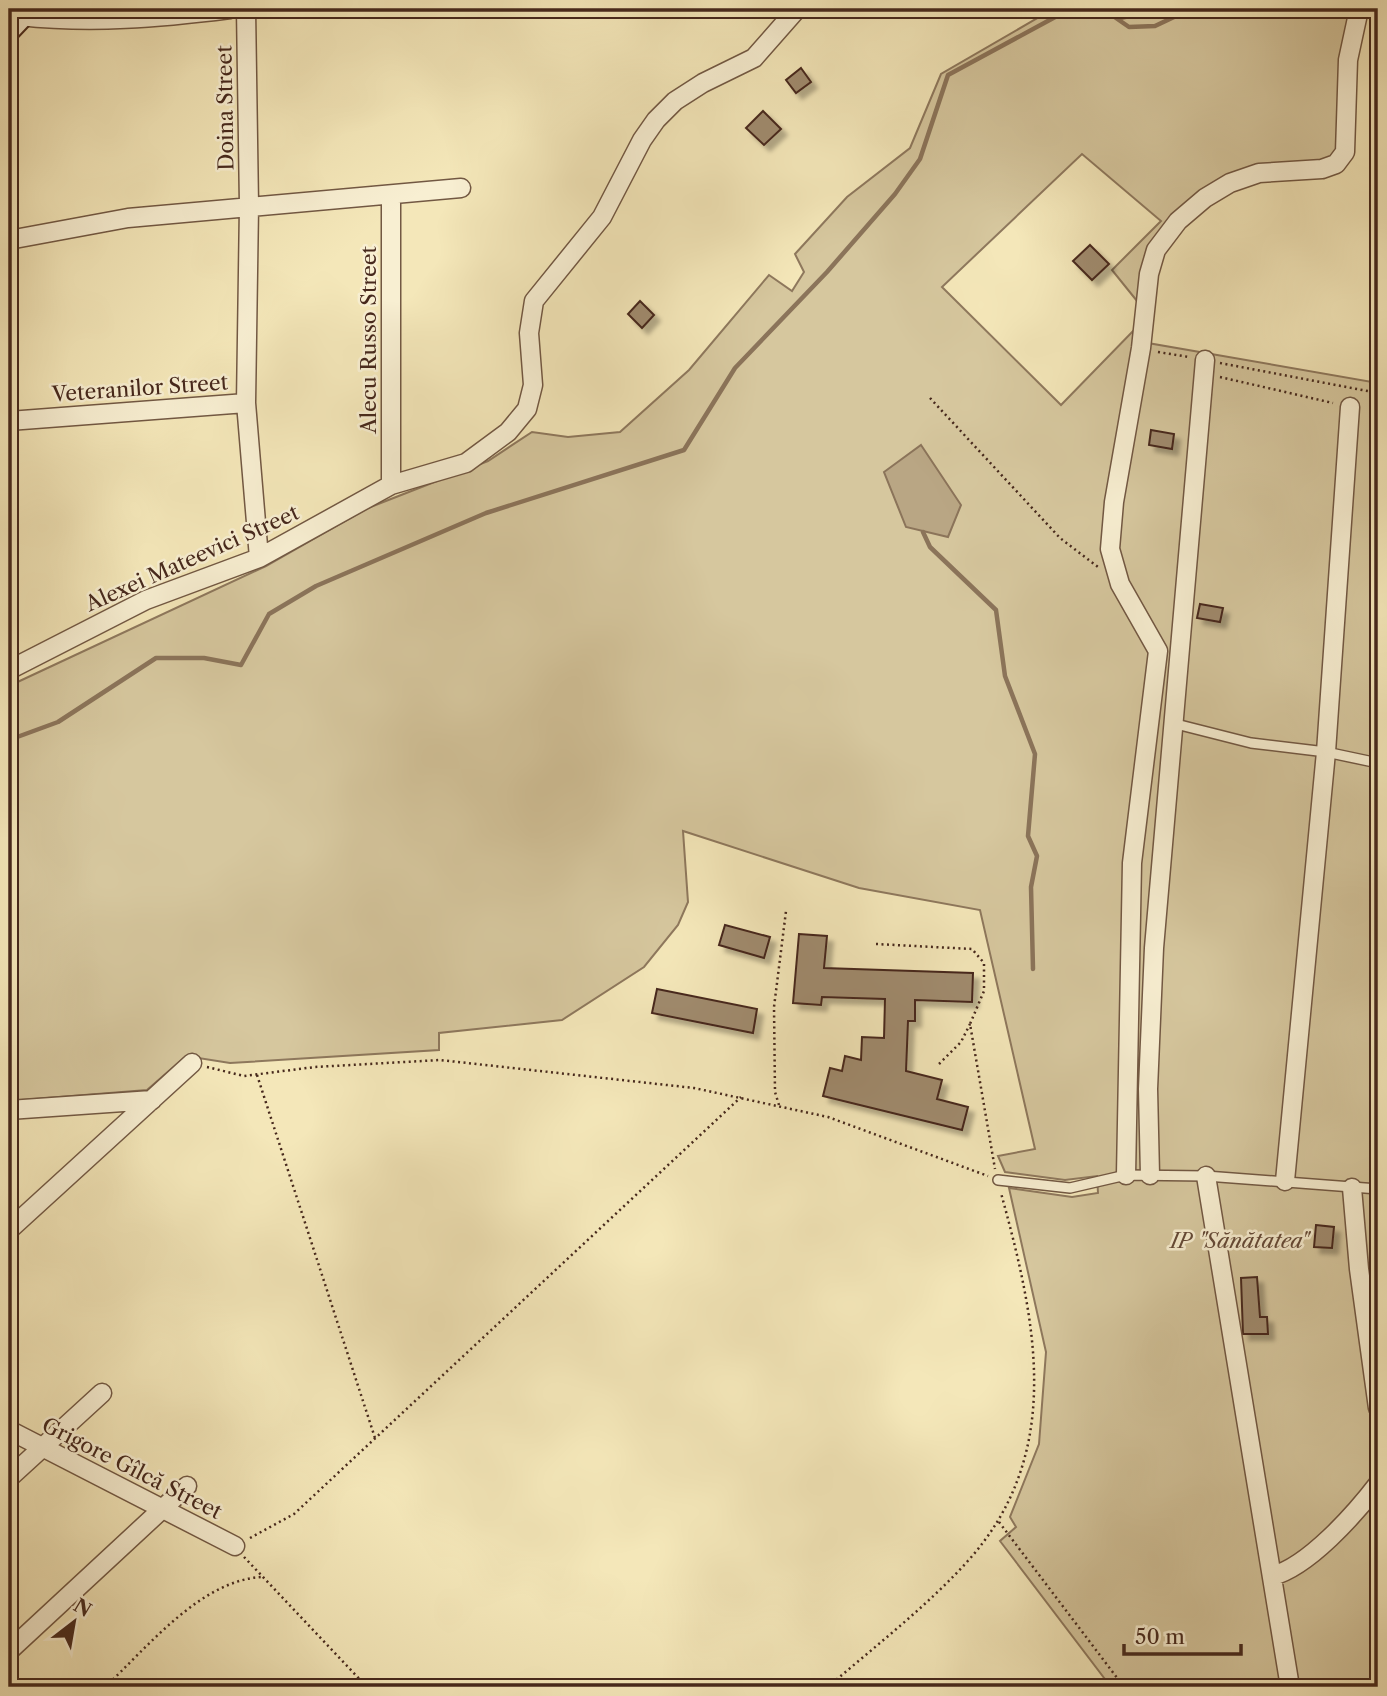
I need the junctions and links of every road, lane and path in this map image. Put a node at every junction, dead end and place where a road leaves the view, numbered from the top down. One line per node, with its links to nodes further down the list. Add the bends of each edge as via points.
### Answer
1 (230, 9): 5 (street, via 114,21)
2 (246, 9): 8 (street, Doina Street)
3 (797, 9): 17 (street, Alexei Mateevici Street, via 754,58 703,83 656,120 592,233 541,289 529,316 532,395 520,421 466,463)
4 (1359, 9): 10 (street, via 1348,60 1345,152 1336,164 1322,169 1259,173 1230,183 1178,221 1156,250 1149,274)
5 (19, 17)
6 (461, 188): 7 (street)
7 (391, 195): 8 (street); 17 (street, Alecu Russo Street)
8 (249, 206): 9 (street, via 128,218); 14 (street)
9 (9, 240)
10 (1141, 348): 11 (path); 19 (street, via 1114,502 1110,549)
11 (1204, 367): 12 (path); 15 (path); 21 (street)
12 (1378, 393)
13 (930, 398): 19 (path, via 1060,538)
14 (246, 403): 16 (street, Veteranilor Street); 18 (street, Veteranilor Street)
15 (1350, 407): 22 (street)
16 (9, 421)
17 (391, 485): 18 (street, Alexei Mateevici Street)
18 (259, 558): 20 (street, Alexei Mateevici Street, via 146,600)
19 (1120, 584): 34 (street, via 1158,651 1132,863)
20 (9, 670)
21 (1176, 724): 22 (lane, via 1251,743); 35 (street, via 1154,948 1148,1089)
22 (1326, 752): 23 (lane); 38 (street)
23 (1378, 763)
24 (786, 911): 32 (path, via 774,1007)
25 (876, 943): 26 (path, via 972,949 984,963 984,991)
26 (970, 1024): 28 (path, via 961,1042); 37 (path)
27 (192, 1063): 29 (path, via 244,1076); 31 (street)
28 (940, 1064)
29 (257, 1074): 30 (path, via 440,1060); 45 (path)
30 (741, 1097): 32 (path); 45 (path)
31 (152, 1100): 33 (street); 41 (street)
32 (779, 1105): 37 (path, via 924,1150)
33 (9, 1110)
34 (1126, 1175): 35 (lane); 37 (lane, via 1070,1188)
35 (1150, 1175): 36 (lane)
36 (1206, 1176): 38 (lane); 53 (street)
37 (998, 1180): 51 (path, via 1031,1320 1035,1384 1031,1439)
38 (1285, 1181): 39 (lane)
39 (1352, 1188): 40 (lane); 43 (street)
40 (1378, 1189)
41 (9, 1230)
42 (102, 1393): 46 (street)
43 (1378, 1408)
44 (9, 1430): 46 (street, Grigore Gîlcă Street)
45 (375, 1438): 52 (path, via 294,1514)
46 (42, 1447): 47 (street); 50 (street, Grigore Gîlcă Street)
47 (9, 1478)
48 (1378, 1485): 53 (street, via 1349,1519 1288,1573)
49 (187, 1486): 50 (street)
50 (163, 1508): 52 (street, Grigore Gîlcă Street); 55 (street)
51 (999, 1522): 58 (path, via 966,1563); 59 (path)
52 (235, 1546): 54 (path)
53 (1272, 1576): 60 (street)
54 (261, 1577): 56 (path, via 242,1578 205,1594); 57 (path)
55 (9, 1651)
56 (105, 1687)
57 (367, 1687)
58 (828, 1687)
59 (1124, 1687)
60 (1290, 1687)

